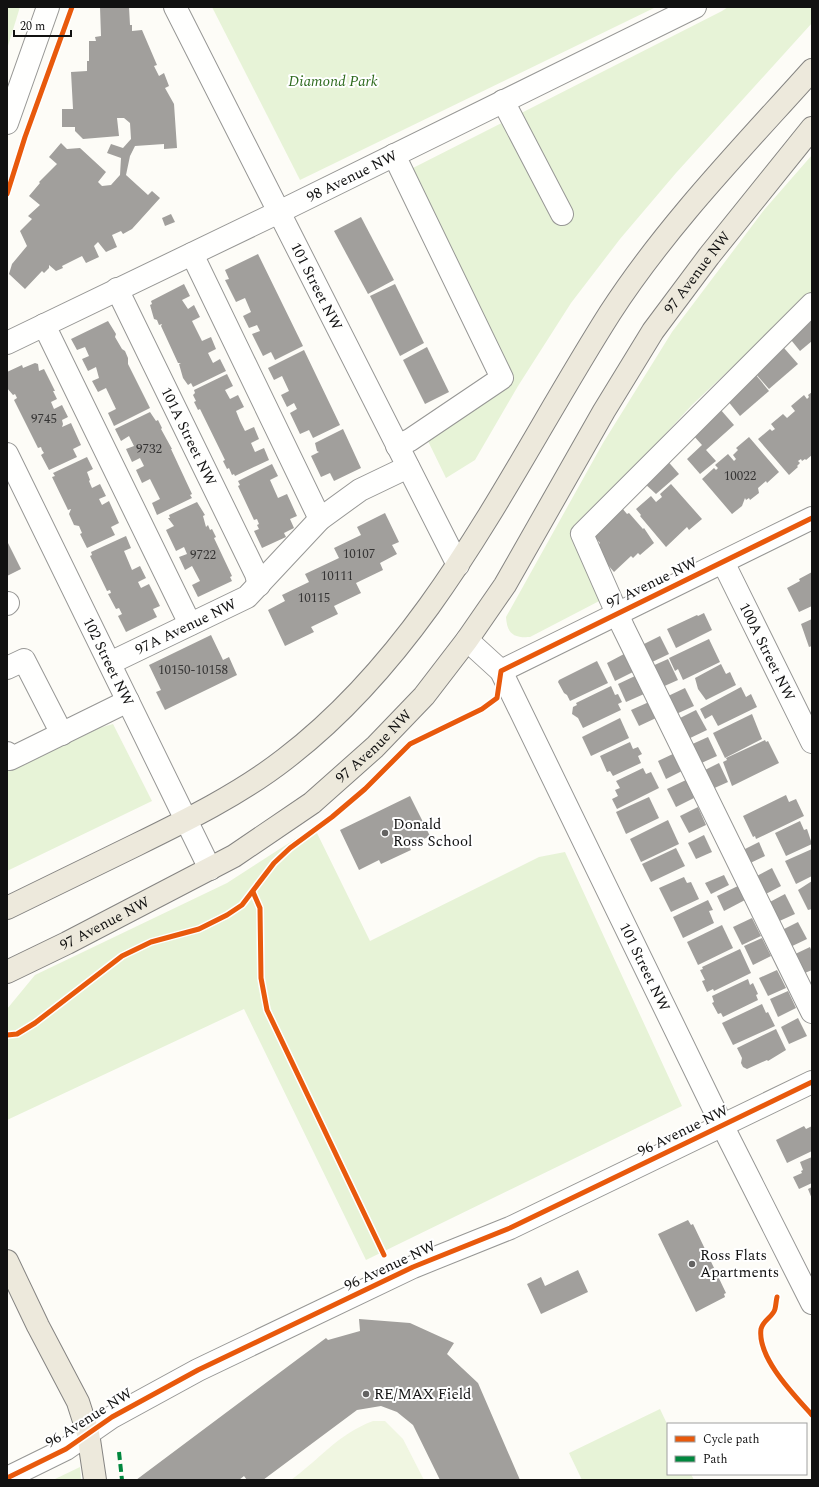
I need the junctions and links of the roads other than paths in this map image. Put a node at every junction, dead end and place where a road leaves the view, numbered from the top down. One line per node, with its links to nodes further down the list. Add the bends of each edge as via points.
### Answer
1 (48, 7): 6 (street)
2 (175, 7): 9 (street, 101 Street NW)
3 (695, 7): 5 (street, 98 Avenue NW)
4 (812, 70): 22 (main road, via 673,226 612,310)
5 (503, 101): 8 (street, 98 Avenue NW); 10 (street)
6 (7, 123)
7 (812, 128): 26 (main road, 97 Avenue NW, via 653,331 604,411 505,585)
8 (394, 155): 9 (street, 98 Avenue NW); 16 (street, via 502,378 410,440)
9 (279, 212): 11 (street, 98 Avenue NW); 16 (street, 101 Street NW)
10 (562, 214)
11 (192, 254): 12 (street, 98 Avenue NW); 20 (street)
12 (117, 289): 14 (street, 98 Avenue NW); 23 (street, 101A Street NW, via 256,574)
13 (812, 304): 24 (street, via 582,534)
14 (44, 325): 15 (street, 98 Avenue NW); 25 (street)
15 (7, 343)
16 (397, 446): 18 (street, 101 Street NW)
17 (7, 454): 27 (street, 102 Street NW)
18 (408, 467): 20 (street, 97A Avenue NW, via 360,490); 22 (street, 101 Street NW)
19 (812, 518): 21 (street, 97 Avenue NW)
20 (320, 519): 23 (street, 97A Avenue NW)
21 (723, 562): 24 (street, 97 Avenue NW); 32 (street, 100A Street NW)
22 (458, 565): 34 (main road, via 420,621 346,706 286,759)
23 (259, 585): 25 (street, 97A Avenue NW, via 248,597)
24 (617, 613): 29 (street, 97 Avenue NW); 38 (street)
25 (190, 624): 27 (street, 97A Avenue NW)
26 (467, 640): 29 (street, 101 Street NW); 35 (main road, 97 Avenue NW, via 424,696 369,752 312,803 234,856)
27 (110, 663): 30 (street, 102 Street NW)
28 (7, 668): 31 (street, via 24,660)
29 (502, 671): 40 (street, 101 Street NW)
30 (128, 701): 31 (street); 34 (street, 102 Street NW)
31 (62, 734): 33 (street, via 10,759)
32 (812, 742)
33 (7, 752)
34 (187, 820): 35 (street, 102 Street NW); 36 (main road)
35 (210, 869): 37 (main road, 97 Avenue NW)
36 (7, 908)
37 (12, 972)
38 (812, 1012)
39 (812, 1082): 40 (street, 96 Avenue NW)
40 (722, 1125): 42 (street, 101 Street NW); 43 (street, 96 Avenue NW, via 510,1228 413,1267 198,1370 148,1396)
41 (7, 1261): 43 (main road, via 78,1402)
42 (812, 1303)
43 (88, 1433): 44 (street, 96 Avenue NW, via 66,1449); 45 (main road)
44 (7, 1478)
45 (95, 1480)

